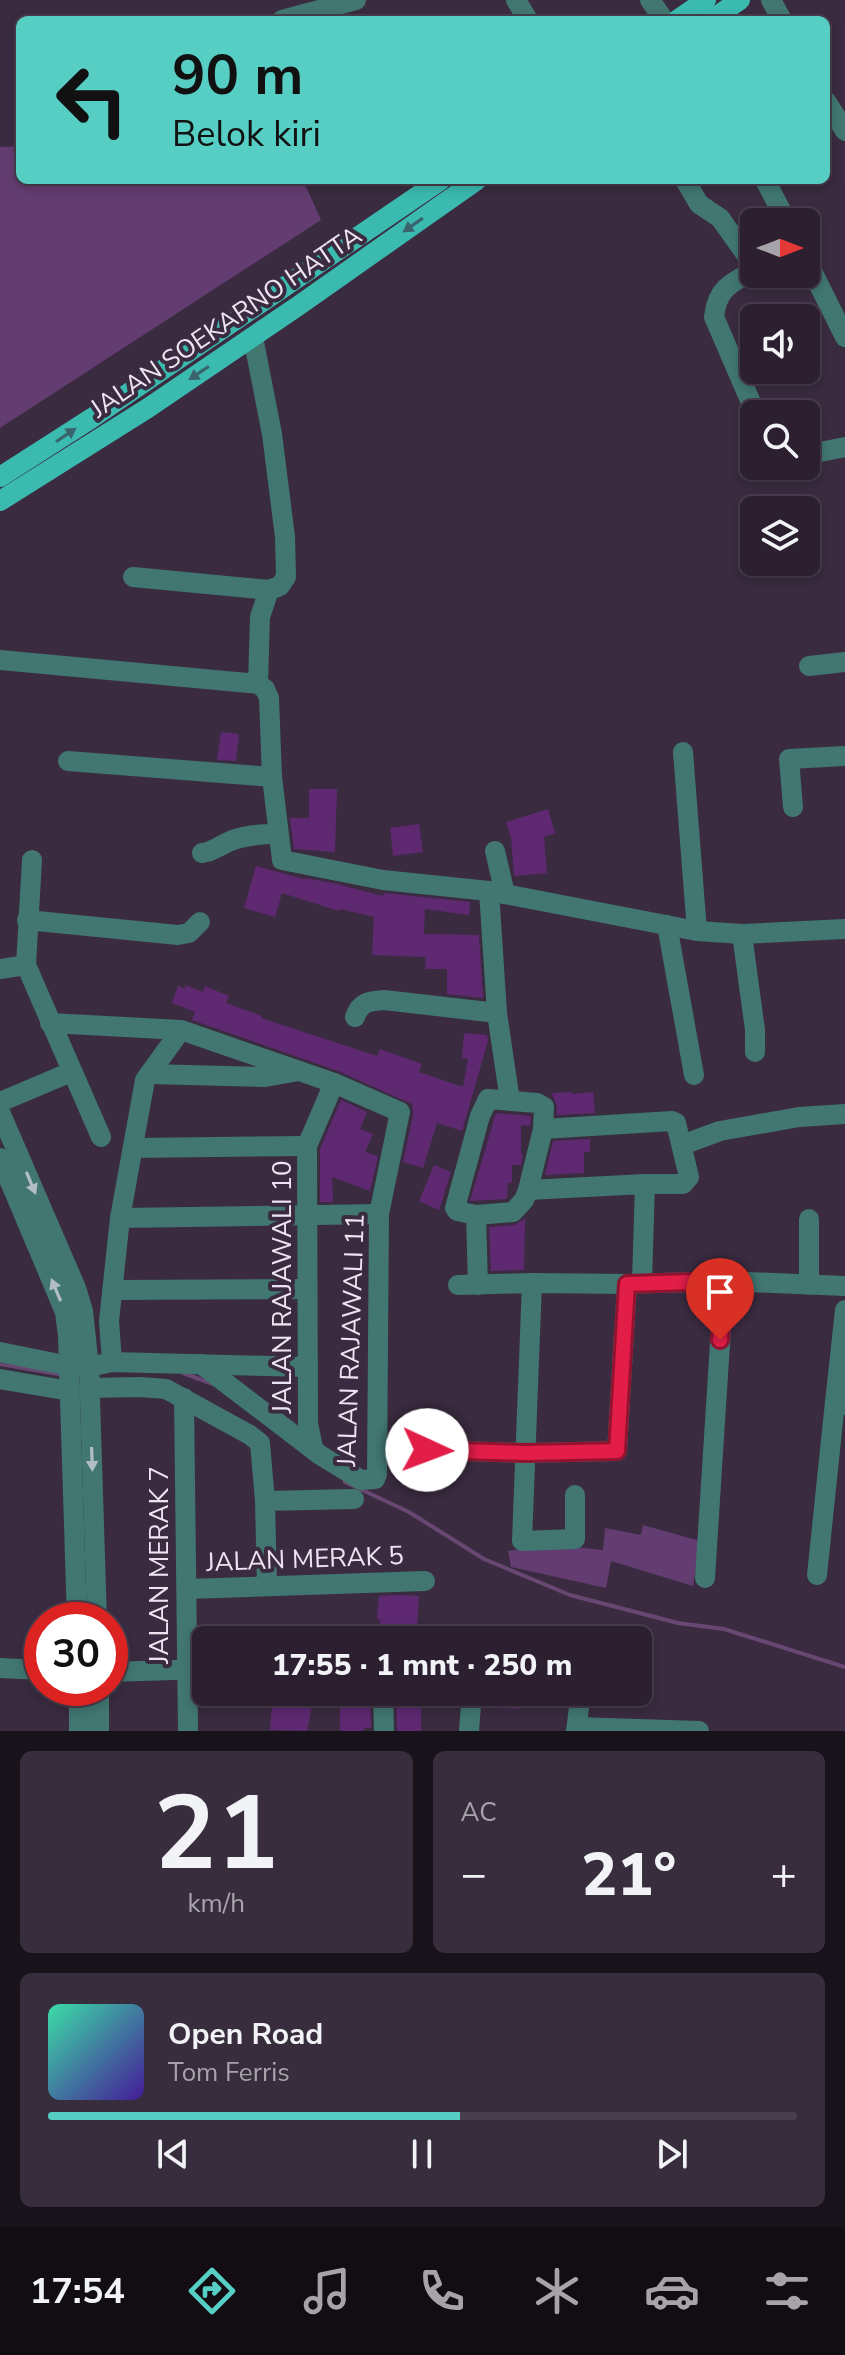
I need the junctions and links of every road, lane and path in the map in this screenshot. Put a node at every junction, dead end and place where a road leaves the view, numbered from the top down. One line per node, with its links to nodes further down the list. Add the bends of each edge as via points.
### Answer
1 (356, 0): 4 (street)
2 (706, 0): 6 (main road)
3 (740, 0): 7 (main road)
4 (315, 5): 5 (street)
5 (291, 16)
6 (683, 16)
7 (717, 16)
8 (830, 107): 9 (street)
9 (845, 131)
10 (435, 184): 21 (main road, JALAN SOEKARNO HATTA)
11 (471, 184): 19 (main road, JALAN SOEKARNO HATTA, one-way to 19)
12 (687, 184): 15 (street, via 699,204 720,218)
13 (767, 184): 14 (street)
14 (780, 208)
15 (740, 246)
16 (820, 277): 18 (street)
17 (740, 278): 22 (street, via 716,301 714,317)
18 (837, 299): 20 (street)
19 (253, 337): 23 (main road, JALAN SOEKARNO HATTA, one-way to 23); 29 (street, via 285,537 286,577)
20 (845, 337)
21 (135, 387): 23 (main road); 26 (main road, JALAN SOEKARNO HATTA, one-way to 21)
22 (750, 400)
23 (148, 408): 27 (main road, JALAN SOEKARNO HATTA)
24 (845, 447): 25 (street)
25 (820, 452)
26 (0, 477)
27 (0, 501)
28 (133, 577): 29 (street)
29 (269, 590): 33 (street, via 260,617)
30 (0, 660): 33 (street)
31 (845, 662): 32 (street)
32 (809, 666)
33 (258, 684): 37 (street, via 269,698)
34 (683, 752): 48 (street)
35 (845, 756): 38 (street, via 789,759)
36 (68, 761): 37 (street)
37 (272, 777): 39 (street)
38 (793, 807)
39 (278, 834): 41 (street, via 241,837); 43 (street, via 282,860 383,880)
40 (495, 851): 43 (street)
41 (202, 853)
42 (32, 860): 44 (street)
43 (497, 893): 46 (street); 52 (street)
44 (27, 920): 45 (street, via 178,935); 50 (street)
45 (200, 922)
46 (667, 925): 48 (street); 61 (street)
47 (845, 929): 49 (street)
48 (697, 931): 49 (street)
49 (742, 934): 56 (street)
50 (26, 965): 51 (street); 54 (street)
51 (0, 969)
52 (497, 1013): 53 (street, via 384,1000 367,1001); 64 (street)
53 (355, 1017)
54 (50, 1023): 55 (street); 59 (street)
55 (181, 1030): 57 (street); 60 (street)
56 (755, 1052)
57 (253, 1055): 58 (street); 62 (street)
58 (299, 1071): 62 (street); 63 (street)
59 (71, 1072): 65 (street); 69 (street)
60 (149, 1074): 62 (street); 72 (street)
61 (694, 1075)
62 (244, 1077)
63 (334, 1083): 71 (street, JALAN RAJAWALI 10); 76 (street, JALAN RAJAWALI 11, via 400,1112)
64 (510, 1101): 68 (street, via 541,1104); 77 (street, via 488,1099 480,1116 455,1208)
65 (0, 1102)
66 (0, 1112): 94 (street, one-way to 94, via 83,1311)
67 (845, 1114): 70 (street, via 720,1131)
68 (543, 1129): 70 (street, via 672,1121); 75 (street)
69 (101, 1137)
70 (682, 1145): 74 (street, via 688,1181)
71 (307, 1146): 72 (street); 78 (street, JALAN RAJAWALI 10)
72 (133, 1148): 79 (street)
73 (0, 1158): 94 (street, one-way to 73, via 65,1312)
74 (645, 1184): 75 (street); 83 (street)
75 (528, 1190): 77 (street, via 513,1212)
76 (379, 1214): 78 (street); 97 (street, JALAN RAJAWALI 11, via 377,1474 361,1480)
77 (476, 1215): 82 (street, via 468,1285)
78 (307, 1217): 79 (street); 86 (street, JALAN RAJAWALI 10)
79 (120, 1218): 87 (street)
80 (809, 1219): 84 (street)
81 (724, 1281): 83 (street); 84 (street); 104 (street)
82 (532, 1283): 83 (street); 99 (street)
83 (635, 1283): 99 (street, via 617,1451)
84 (809, 1285): 85 (street)
85 (845, 1286)
86 (306, 1289): 87 (street); 92 (street, JALAN RAJAWALI 10)
87 (112, 1290): 90 (street)
88 (845, 1312): 96 (street)
89 (3, 1347): 94 (street)
90 (112, 1362): 91 (street); 94 (street)
91 (201, 1364): 92 (street); 97 (street)
92 (308, 1367): 97 (street, JALAN RAJAWALI 10)
93 (0, 1379): 94 (street)
94 (79, 1379): 95 (street, via 166,1389); 108 (street); 109 (street, one-way to 109)
95 (184, 1398): 102 (street, via 260,1443); 107 (street, JALAN MERAK 7)
96 (840, 1404): 103 (street)
97 (313, 1448)
98 (427, 1450): 99 (street)
99 (526, 1453): 100 (street, via 522,1541 575,1539)
100 (575, 1495)
101 (354, 1499): 102 (street)
102 (265, 1501): 106 (street)
103 (817, 1575)
104 (705, 1578)
105 (425, 1581): 106 (street, JALAN MERAK 5)
106 (267, 1586): 107 (street, JALAN MERAK 5)
107 (187, 1589): 110 (street, JALAN MERAK 7)
108 (77, 1602)
109 (96, 1602)
110 (192, 1633)
111 (0, 1668): 113 (street)
112 (192, 1668): 114 (street)
113 (24, 1669)
114 (128, 1671)
115 (192, 1700): 124 (street, JALAN MERAK 7)
116 (79, 1706): 122 (street)
117 (99, 1706): 123 (street)
118 (383, 1706): 125 (street)
119 (471, 1706): 126 (street)
120 (579, 1706): 121 (street)
121 (577, 1729): 127 (street)
122 (79, 1731)
123 (99, 1731)
124 (188, 1731)
125 (384, 1731)
126 (469, 1731)
127 (699, 1731)

